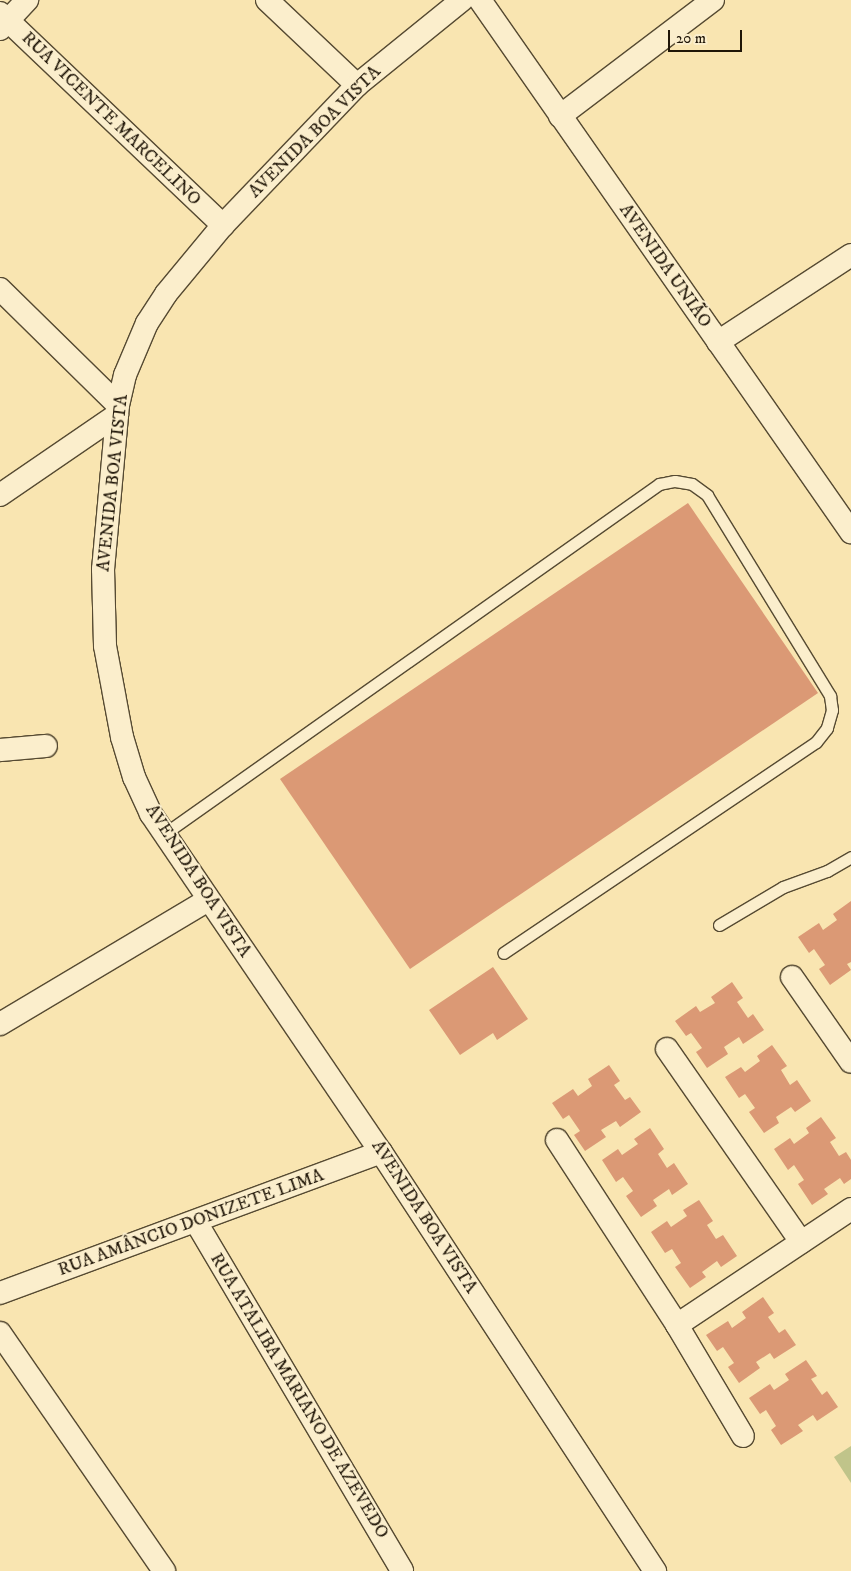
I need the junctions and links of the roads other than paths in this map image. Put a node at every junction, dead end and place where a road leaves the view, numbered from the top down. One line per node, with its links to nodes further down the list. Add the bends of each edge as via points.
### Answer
1 (28, 0): 6 (street)
2 (267, 0): 7 (street)
3 (462, 0): 7 (street, AVENIDA BOA VISTA)
4 (480, 0): 8 (street, AVENIDA UNIÃO)
5 (713, 0): 8 (street)
6 (3, 21): 9 (street, RUA VICENTE MARCELINO)
7 (357, 85): 9 (street, AVENIDA BOA VISTA)
8 (560, 116): 12 (street, AVENIDA UNIÃO)
9 (222, 226): 13 (street, AVENIDA BOA VISTA, via 166,294 147,323 125,375)
10 (851, 255): 12 (street)
11 (0, 289): 13 (street)
12 (718, 342): 15 (street, AVENIDA UNIÃO)
13 (118, 410): 14 (street); 18 (street, AVENIDA BOA VISTA, via 103,569 105,646 129,761 151,814)
14 (0, 495)
15 (851, 532)
16 (46, 746): 17 (street)
17 (0, 750)
18 (164, 834): 20 (street, AVENIDA BOA VISTA); 22 (lane, via 660,484 675,481 692,484 707,496 830,696 832,710 827,728 816,742)
19 (851, 857): 21 (lane, via 828,871 783,887)
20 (208, 900): 24 (street); 28 (street, AVENIDA BOA VISTA)
21 (719, 925)
22 (503, 953)
23 (792, 977): 26 (street)
24 (0, 1024)
25 (667, 1049): 31 (street)
26 (851, 1062)
27 (557, 1140): 33 (street)
28 (382, 1152): 30 (street, RUA AMÂNCIO DONIZETE LIMA); 38 (street, AVENIDA BOA VISTA)
29 (851, 1209): 31 (street)
30 (196, 1222): 32 (street, RUA AMÂNCIO DONIZETE LIMA); 37 (street, RUA ATALIBA MARIANO DE AZEVEDO)
31 (801, 1242): 33 (street)
32 (0, 1293)
33 (677, 1325): 35 (street)
34 (0, 1333): 36 (street)
35 (743, 1436)
36 (164, 1571)
37 (402, 1571)
38 (655, 1571)

